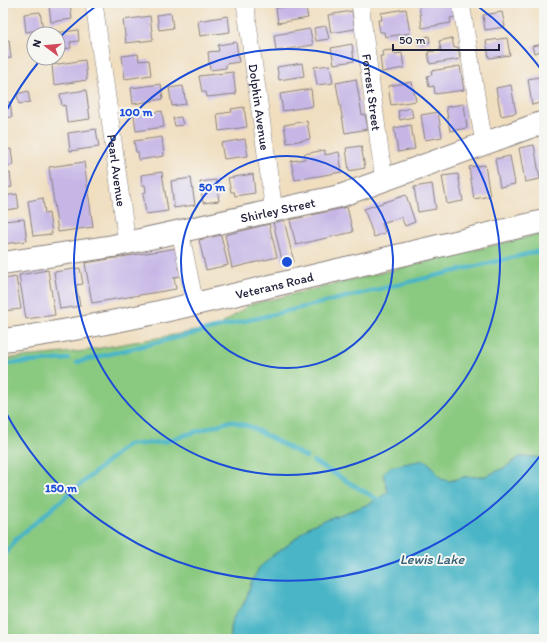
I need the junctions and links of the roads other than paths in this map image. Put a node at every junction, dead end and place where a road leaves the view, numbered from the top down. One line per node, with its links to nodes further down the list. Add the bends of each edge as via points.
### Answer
1 (94, 3): 11 (street, Pearl Avenue)
2 (245, 3): 8 (street, Dolphin Avenue)
3 (360, 3): 7 (street, Forrest Street)
4 (461, 3): 6 (street)
5 (544, 122): 6 (street, Shirley Street)
6 (484, 144): 7 (street, Shirley Street)
7 (384, 181): 8 (street, Shirley Street, via 340,196)
8 (274, 211): 10 (street, Shirley Street)
9 (544, 221): 13 (street, Veterans Road)
10 (180, 231): 11 (street, Shirley Street); 13 (street)
11 (127, 243): 12 (street, Shirley Street)
12 (3, 263)
13 (195, 304): 14 (street, Veterans Road, via 73,330)
14 (3, 340)

